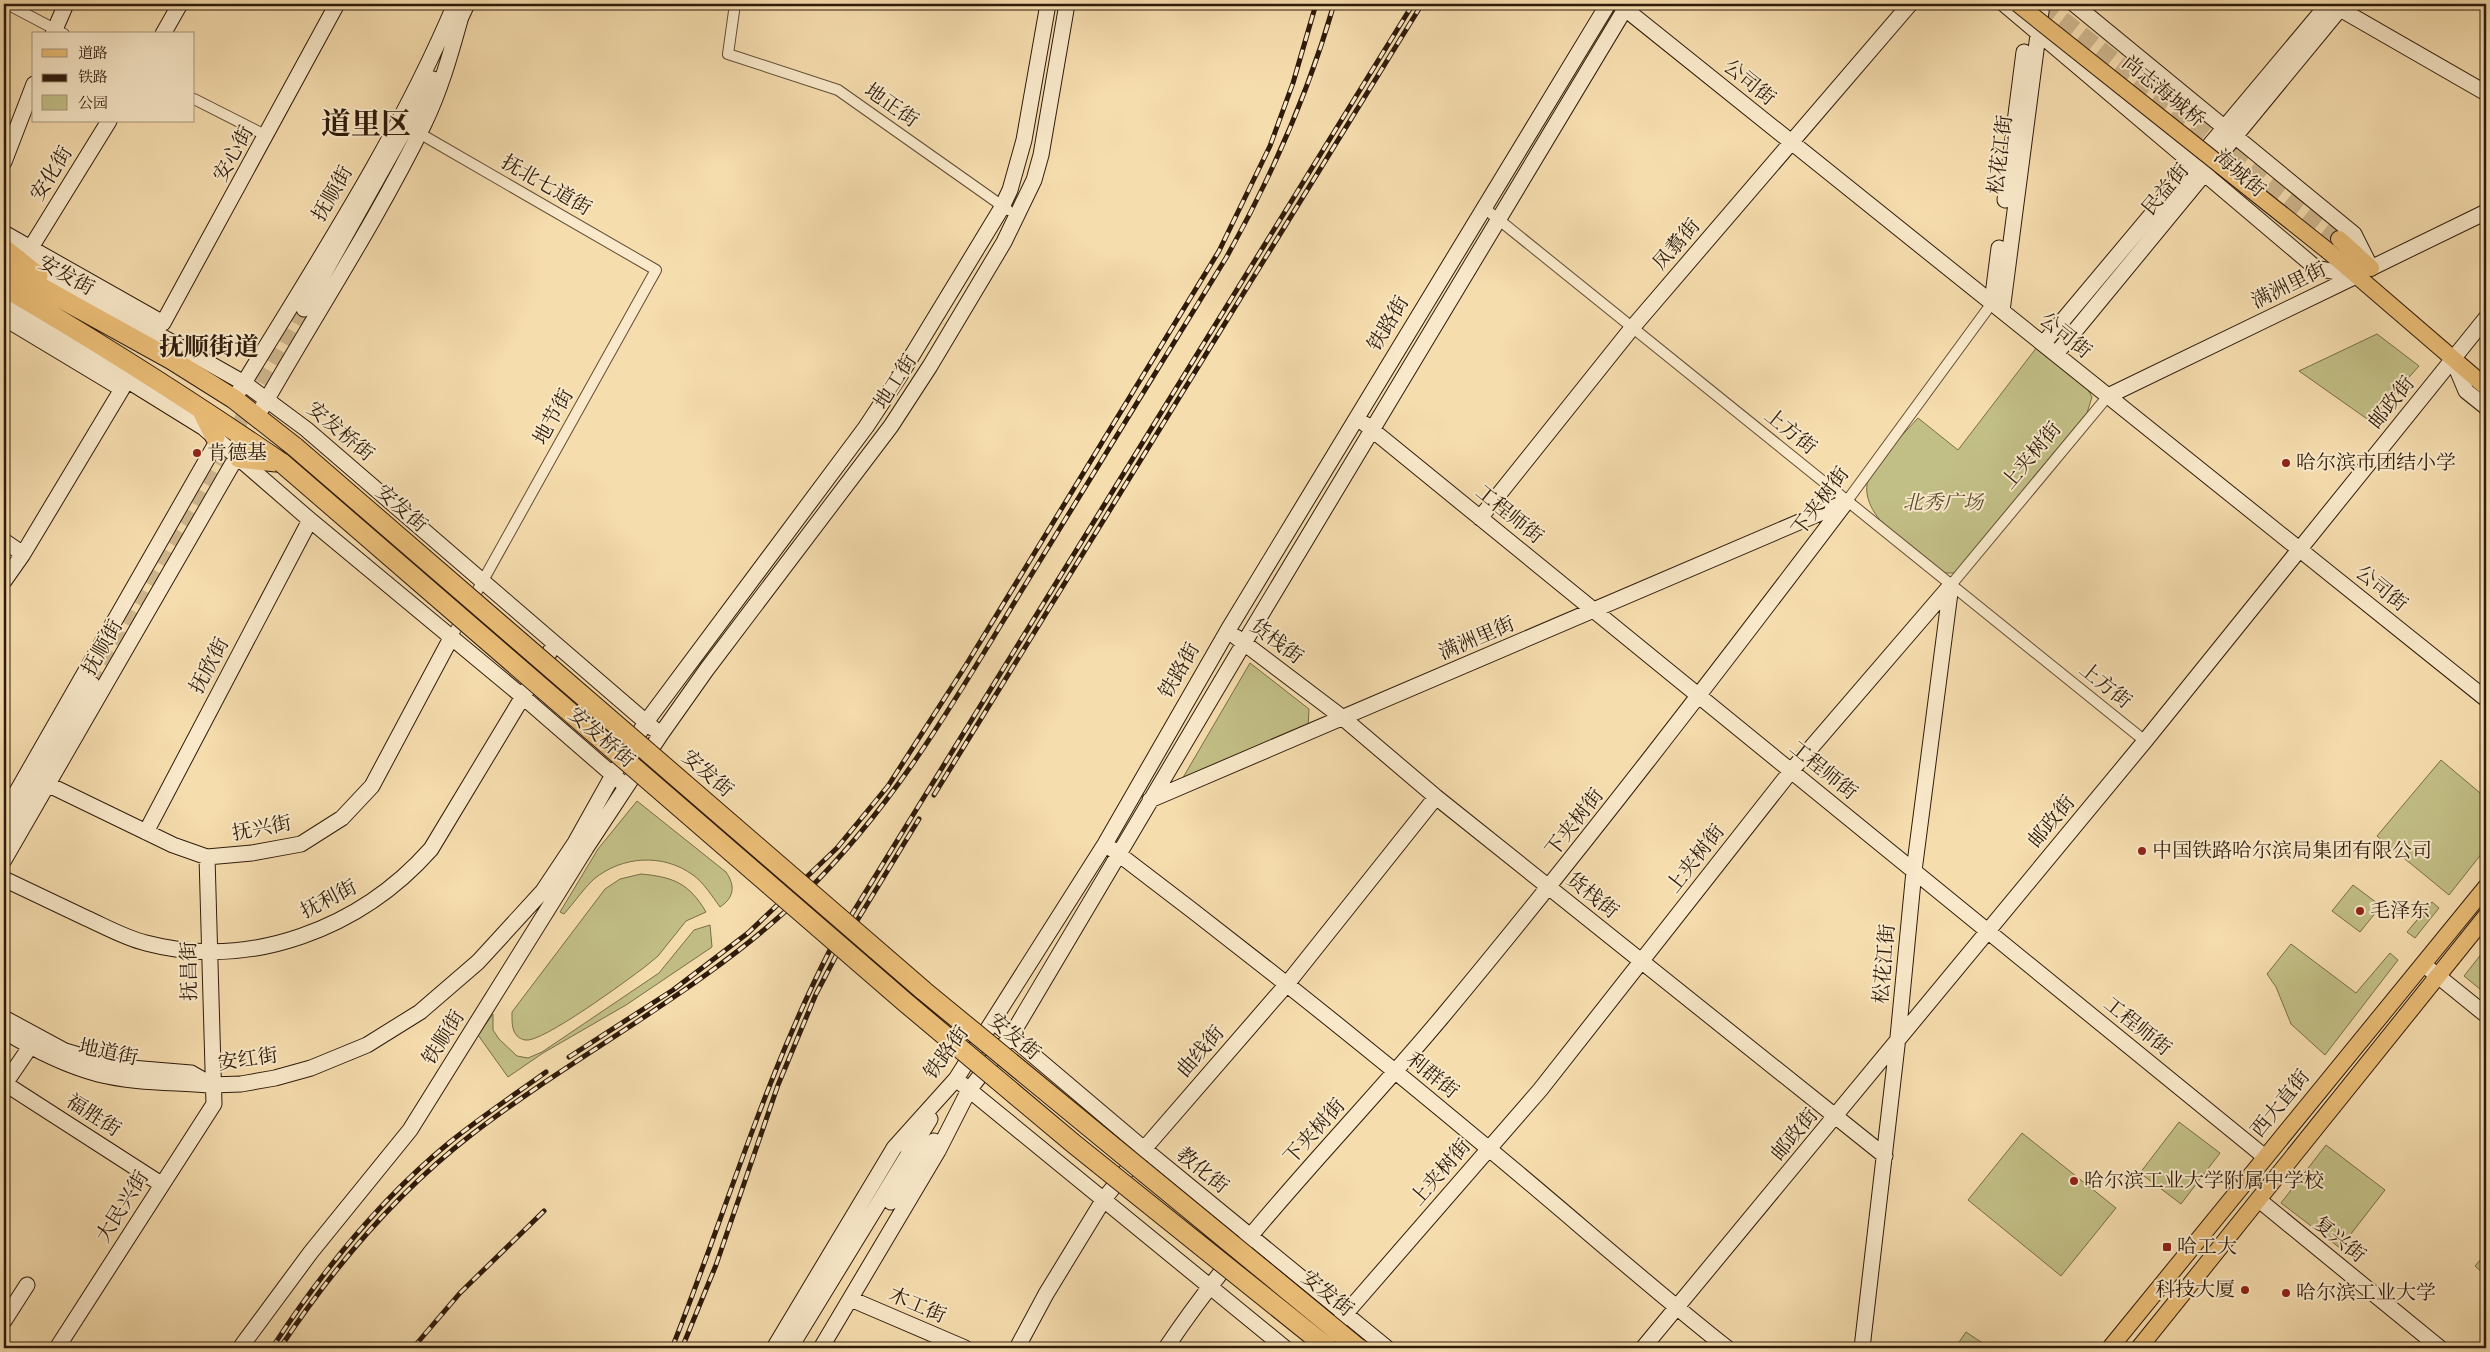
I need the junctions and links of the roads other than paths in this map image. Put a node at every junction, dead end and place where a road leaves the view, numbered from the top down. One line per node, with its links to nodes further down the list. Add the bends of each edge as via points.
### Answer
1 (7, 4): 21 (street)
2 (66, 4): 21 (street)
3 (180, 4): 22 (street)
4 (337, 4): 29 (street, 安心街)
5 (455, 4): 63 (street, 抚顺街, via 396,123)
6 (467, 4): 19 (street, 抚顺街)
7 (735, 4): 34 (street, 地正街, via 728,54 838,90)
8 (1048, 4): 34 (street, 地工街, via 1020,161)
9 (1066, 4): 37 (street, 地工街, via 1041,155)
10 (1608, 4): 35 (street, 铁路街)
11 (1910, 4): 30 (street, 凤翥街)
12 (2004, 4): 20 (street, 海城街)
13 (2018, 4): 40 (main road, 尚志海城桥, bridge)
14 (2032, 4): 20 (street, 松花江街)
15 (2042, 4): 20 (street, 松花江街)
16 (2074, 4): 27 (street, 海城街)
17 (1624, 5): 30 (street, 公司街); 38 (street, 铁路街)
18 (2336, 5): 24 (street); 27 (street, 民益街)
19 (460, 20): 28 (street, 抚顺街, via 447,66); 51 (street, 抚顺街, via 410,123)
20 (2033, 27): 32 (street, 海城街); 50 (street, 松花江街)
21 (57, 32)
22 (163, 32)
23 (32, 89): 31 (street)
24 (2486, 92)
25 (195, 99): 29 (street)
26 (108, 122): 42 (street, 安化街)
27 (2231, 132): 32 (street, 民益街); 33 (street, 民益街); 44 (street, 海城街, via 2354,234)
28 (419, 133): 45 (street, 抚北七道街); 66 (street, 抚顺街, via 347,265)
29 (267, 136): 55 (street, 安心街)
30 (1791, 142): 50 (street, 公司街); 56 (street, 凤翥街)
31 (4, 162)
32 (2194, 163): 33 (street, 海城街); 58 (street, 民益街)
33 (2205, 174): 46 (street, 海城街, via 2316,268); 59 (street, 民益街)
34 (1002, 206): 37 (street, 地正街); 91 (street, 地工街, via 866,427)
35 (1483, 206): 38 (street, 上方街); 68 (street, 铁路街)
36 (2483, 211): 44 (street, 满洲里街)
37 (1018, 217): 92 (street, 地工街, via 930,366 890,426)
38 (1499, 219): 56 (street, 上方街); 69 (street, 铁路街)
39 (4, 234): 42 (street, 安发街)
40 (2333, 245): 44 (main road); 46 (main road)
41 (4, 248): 52 (highway); 63 (street)
42 (30, 249): 55 (street, 安发街)
43 (4, 267): 52 (highway, 安发街)
44 (2371, 268): 46 (street, 满洲里街)
45 (656, 270): 79 (street, 地节街)
46 (2356, 276): 60 (main road, 海城街); 64 (street, 满洲里街)
47 (4, 287): 57 (highway, 安发街)
48 (4, 298): 57 (highway)
49 (4, 304): 70 (street, via 188,416)
50 (1997, 307): 58 (street, 公司街); 72 (street, 下夹树街)
51 (304, 309)
52 (88, 315): 63 (highway, 安发街)
53 (4, 318): 77 (street, via 122,389)
54 (2486, 318): 60 (street, 邮政街)
55 (163, 323)
56 (1632, 328): 72 (street, 上方街); 73 (street, 凤翥街)
57 (81, 332): 65 (highway, 安发街)
58 (2043, 344): 59 (street, 公司街)
59 (2056, 354): 64 (street, 公司街)
60 (2453, 360): 61 (street, 海城街); 62 (main road, 海城街); 67 (street, 海城街, via 2466,391); 76 (street, 邮政街)
61 (2486, 377)
62 (2486, 387)
63 (239, 391): 66 (highway, 安发街)
64 (2108, 396): 76 (street, 公司街); 80 (street, 上夹树街)
65 (198, 406): 70 (highway); 71 (highway, 安发街)
66 (262, 407): 79 (street, 安发桥街, via 306,429); 159 (highway, 安发街, bridge, via 295,447 924,991)
67 (2486, 407)
68 (1356, 417): 69 (street, 工程师街); 82 (street, 铁路街)
69 (1372, 430): 73 (street, 工程师街); 84 (street, 铁路街)
70 (228, 448): 71 (highway); 74 (street, 安发桥街); 96 (street, 抚顺街); 101 (street, 抚顺街)
71 (282, 463): 158 (highway, 安发街, bridge, via 906,1003 1074,1144)
72 (1847, 501): 80 (street, 上方街); 81 (street, 满洲里街); 88 (street, 下夹树街)
73 (1480, 518): 81 (street, 工程师街)
74 (310, 520): 83 (street, 安发桥街); 102 (street, 抚欣街)
75 (4, 541): 77 (street)
76 (2299, 549): 89 (street, 公司街); 93 (street, 邮政街)
77 (23, 554): 78 (street)
78 (4, 581)
79 (482, 581): 83 (street, 地节街); 85 (street, 安发桥街)
80 (1951, 585): 93 (street, 上方街); 94 (street, 上夹树街); 108 (street, 松花江街)
81 (1595, 610): 88 (street, 工程师街); 90 (street, 满洲里街)
82 (1228, 630): 84 (street, 货栈街); 100 (street, 铁路街)
83 (451, 638): 87 (street, 安发桥街); 106 (street, 抚兴街, via 372,786 342,818 316,836 293,846 252,854)
84 (1244, 643): 90 (street, 货栈街); 99 (street, 铁路街)
85 (554, 645): 87 (street, 抚利街); 91 (street, 安发桥街)
86 (92, 684): 103 (street, 抚顺街)
87 (522, 696): 95 (street, 安发桥街); 114 (street, 抚利街, via 431,849 399,880 366,906 304,936 234,951)
88 (1699, 696): 94 (street, 工程师街); 111 (street, 下夹树街)
89 (2486, 699)
90 (1343, 718): 98 (street, 货栈街); 99 (street, 满洲里街)
91 (646, 722): 92 (street, 安发桥街); 95 (street)
92 (661, 734): 97 (street, 铁顺街)
93 (2145, 741): 113 (street, 邮政街)
94 (1791, 771): 108 (street, 工程师街); 115 (street, 上夹树街)
95 (613, 775): 97 (street, 安发桥街); 129 (street, 安红街, via 575,843 543,891 478,962 420,1012 367,1045 311,1068 241,1084)
96 (47, 784): 102 (street, 抚兴街); 107 (street, 抚顺街)
97 (627, 787): 148 (street, 铁顺街, via 580,856 410,1130 311,1252)
98 (1436, 797): 111 (street, 货栈街); 118 (street, 曲线街)
99 (1151, 800): 100 (street, 满洲里街); 105 (street, 铁路街)
100 (1122, 812): 104 (street, 铁路街)
101 (4, 814)
102 (146, 832): 106 (street, 抚兴街)
103 (4, 836)
104 (1105, 844): 105 (street, 利群街); 121 (street, 铁路街)
105 (1119, 855): 118 (street, 利群街); 123 (street, 铁路街)
106 (207, 857): 114 (street, 抚昌街)
107 (4, 860)
108 (1914, 871): 113 (street, 工程师街); 124 (street, 松花江街)
109 (4, 879): 114 (street, 抚利街, via 124,936 167,948)
110 (2486, 887): 116 (main road, 西大直街)
111 (1550, 888): 115 (street, 货栈街); 126 (street, 下夹树街)
112 (2486, 916): 117 (main road)
113 (1987, 931): 124 (street, 邮政街); 135 (street, 工程师街)
114 (210, 951): 129 (street, 抚昌街)
115 (1641, 961): 131 (street, 货栈街); 133 (street, 上夹树街, via 1540,1090)
116 (2423, 964): 117 (street); 135 (main road, 西大直街)
117 (2438, 976): 119 (street); 139 (main road)
118 (1287, 984): 126 (street, 利群街); 132 (street, 曲线街)
119 (2486, 1015)
120 (4, 1018): 129 (street, 安红街, via 65,1051 118,1066 192,1073)
121 (994, 1022): 123 (street, 教化街); 127 (street, 铁路街)
122 (4, 1031): 125 (street, 地道街)
123 (1011, 1036): 130 (street, 铁路街); 132 (street, 教化街)
124 (1898, 1037): 131 (street, 邮政街); 134 (street, 松花江街)
125 (30, 1047): 128 (street); 129 (street, 地道街, via 70,1066 99,1074 144,1081)
126 (1395, 1072): 133 (street, 利群街); 140 (street, 下夹树街)
127 (956, 1080): 130 (street); 137 (street, via 934,1111); 149 (street, 铁路街, via 894,1148)
128 (4, 1084): 136 (street, 福胜街)
129 (212, 1085): 136 (street, 大民兴街, via 214,1104)
130 (969, 1090): 137 (street); 138 (street); 152 (street, 铁路街, via 938,1151)
131 (1836, 1117): 134 (street, 货栈街); 144 (street, 邮政街)
132 (1144, 1149): 138 (street, 曲线街); 140 (street, 教化街)
133 (1489, 1149): 144 (street, 利群街); 145 (street, 上夹树街)
134 (1885, 1156): 163 (street, 松花江街)
135 (2265, 1157): 164 (main road, 西大直街)
136 (161, 1184): 147 (street, 大民兴街)
137 (888, 1197): 150 (street); 151 (street)
138 (1104, 1199): 142 (street); 154 (street, 曲线街, via 1046,1294)
139 (2259, 1200): 165 (main road); 166 (street, 复兴街)
140 (1249, 1236): 142 (street, 下夹树街); 145 (street, 教化街)
141 (27, 1285): 146 (street)
142 (1209, 1286): 155 (street, 下夹树街); 156 (street)
143 (853, 1300): 153 (street, 木工街)
144 (1677, 1309): 161 (street, 邮政街); 162 (street, 利群街)
145 (1344, 1314): 157 (street, 上夹树街); 160 (street, 教化街)
146 (4, 1321)
147 (57, 1348)
148 (240, 1348)
149 (774, 1348)
150 (790, 1348)
151 (802, 1348)
152 (821, 1348)
153 (965, 1348)
154 (1018, 1348)
155 (1166, 1348)
156 (1284, 1348)
157 (1316, 1348)
158 (1328, 1348)
159 (1358, 1348)
160 (1387, 1348)
161 (1643, 1348)
162 (1727, 1348)
163 (1862, 1348)
164 (2110, 1348)
165 (2139, 1348)
166 (2440, 1348)

